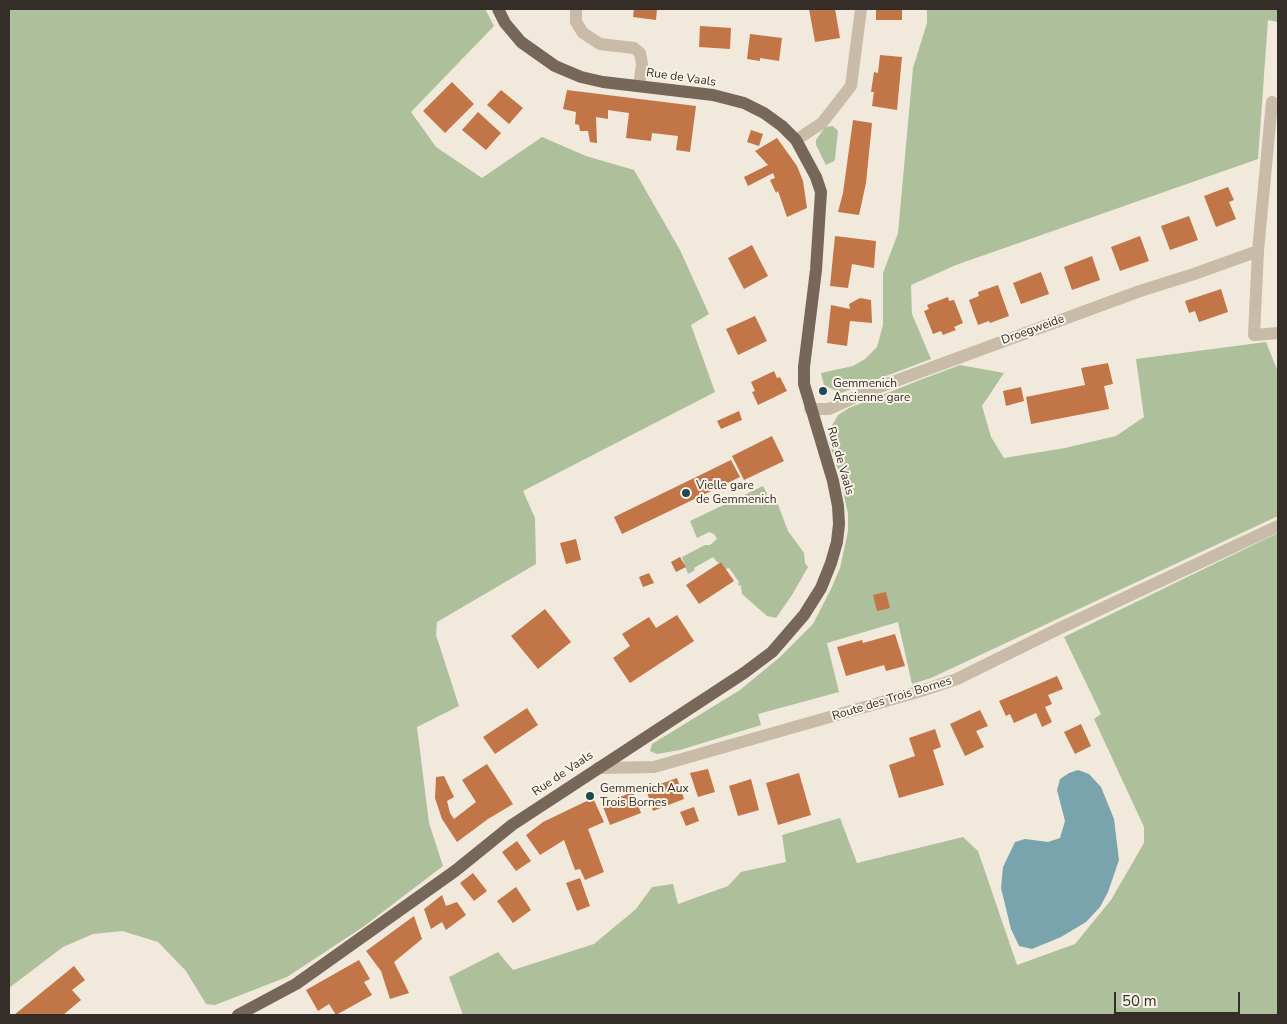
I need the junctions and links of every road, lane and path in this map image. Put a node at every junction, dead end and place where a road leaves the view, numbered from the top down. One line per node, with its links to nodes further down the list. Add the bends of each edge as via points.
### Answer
1 (498, 9): 4 (main road, Rue de Vaals, via 521,42 555,66 581,77)
2 (576, 9): 4 (street, via 576,22 583,34 600,44 634,48 640,53)
3 (860, 9): 6 (street, via 851,86 822,123)
4 (639, 86): 6 (main road, Rue de Vaals, via 744,103 764,113)
5 (1272, 102): 7 (street)
6 (796, 140): 9 (main road, Rue de Vaals, via 821,192 816,270 804,367)
7 (1258, 251): 8 (street, via 1254,335); 9 (street, Droegweide, via 1140,290 871,390 829,409)
8 (1278, 334)
9 (810, 409): 11 (main road, Rue de Vaals, via 833,481 839,515 837,542 821,588 804,615 772,652)
10 (1278, 526): 11 (street, Route des Trois Bornes, via 957,679 654,767)
11 (598, 768): 12 (main road, Rue de Vaals, via 512,826 447,877 296,984)
12 (238, 1015)

